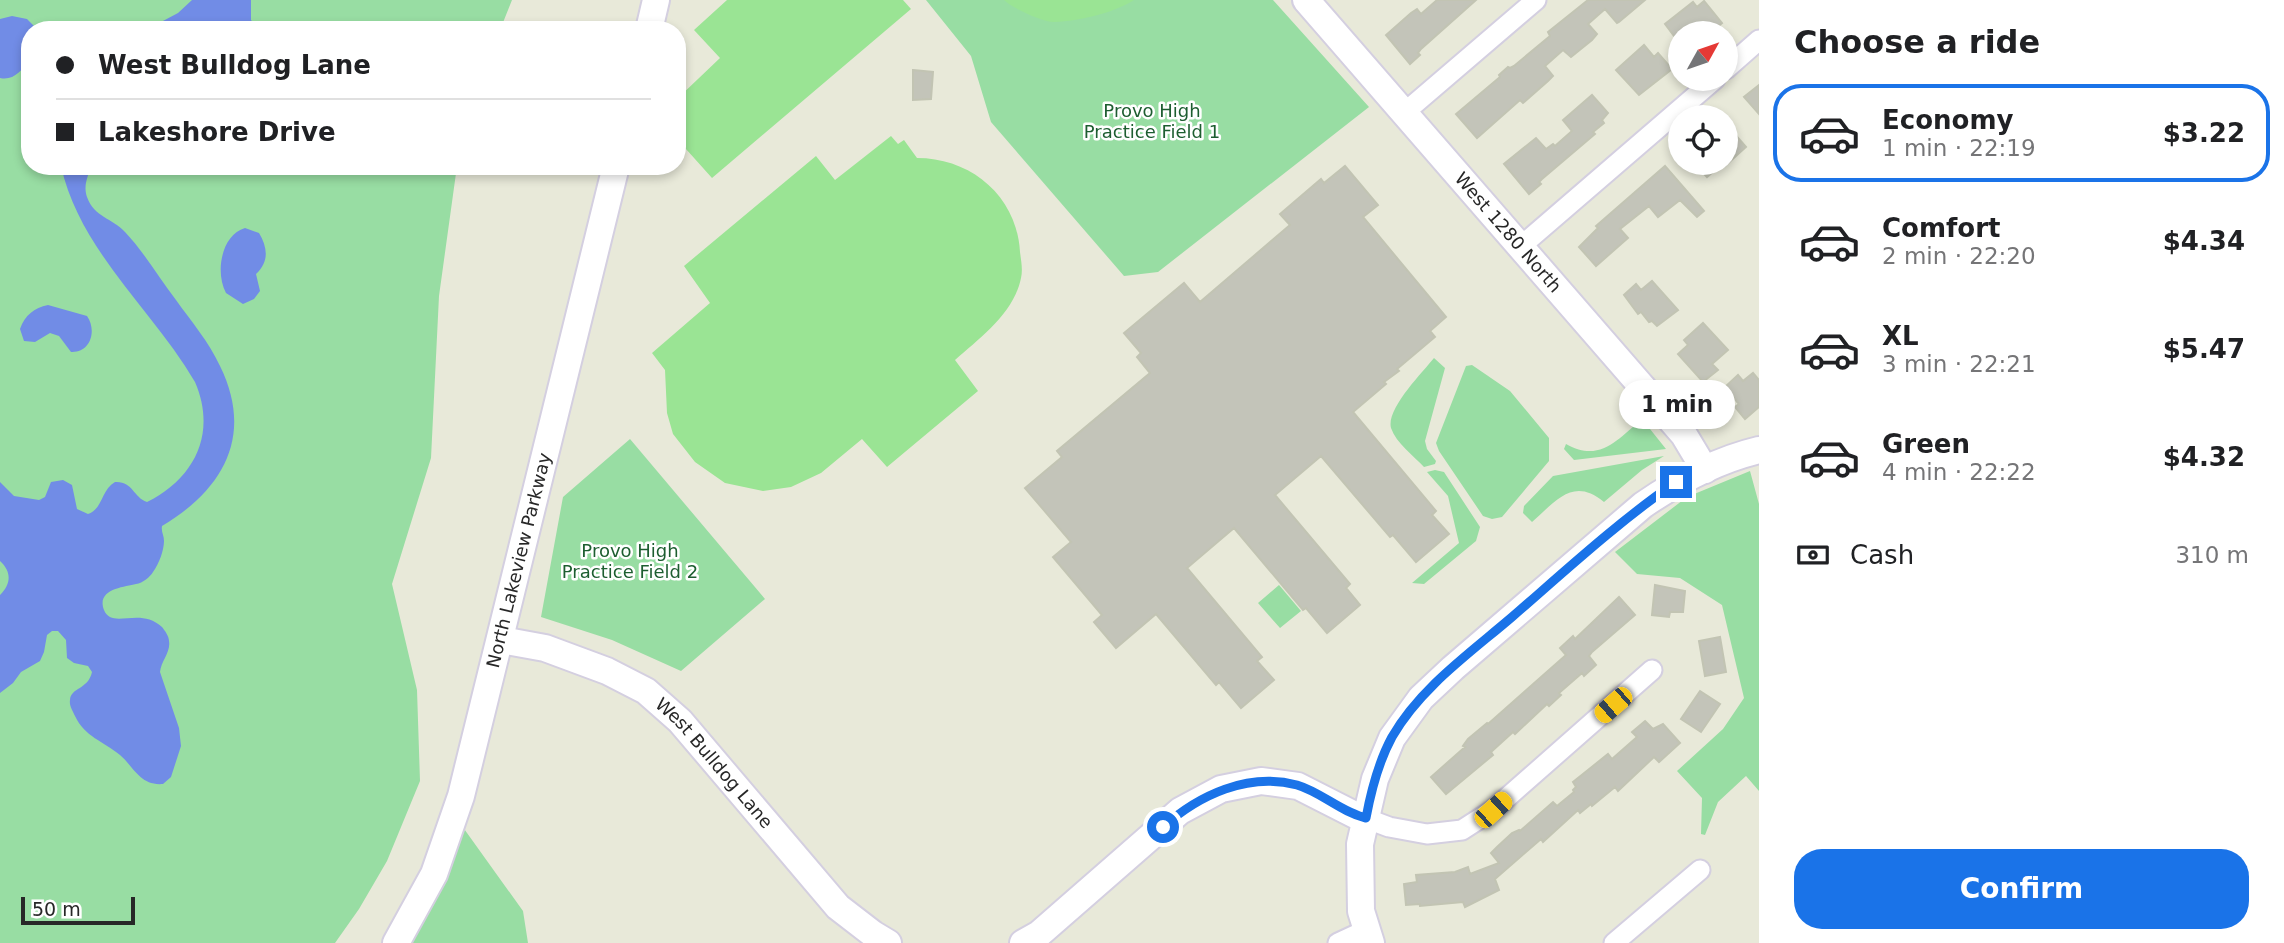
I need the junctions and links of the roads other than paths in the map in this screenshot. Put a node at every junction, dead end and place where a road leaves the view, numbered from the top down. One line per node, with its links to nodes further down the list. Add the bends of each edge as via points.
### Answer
1 (656, 0): 4 (street)
2 (1306, 0): 8 (street, West 1280 North)
3 (1536, 0): 8 (street)
4 (651, 21)
5 (1759, 40): 6 (street)
6 (1738, 58)
7 (1701, 91): 10 (street)
8 (1404, 113): 10 (street, West 1280 North)
9 (614, 175): 13 (street, North Lakeview Parkway)
10 (1520, 247): 12 (street, West 1280 North, via 1684,435)
11 (1759, 450): 12 (street)
12 (1705, 470): 15 (street, via 1676,482 1643,505 1421,698 1392,738)
13 (501, 640): 18 (street, North Lakeview Parkway, via 453,822 434,874); 19 (street, West Bulldog Lane, via 545,648 646,691 680,721 838,907)
14 (1652, 670): 15 (street, via 1493,810 1462,830 1427,834)
15 (1366, 818): 17 (street, via 1360,844 1361,911); 20 (street, via 1298,786 1261,781 1221,789 1180,811)
16 (1700, 870): 22 (street)
17 (1369, 937): 21 (street)
18 (396, 943)
19 (888, 943)
20 (1023, 943)
21 (1338, 943)
22 (1614, 943)

